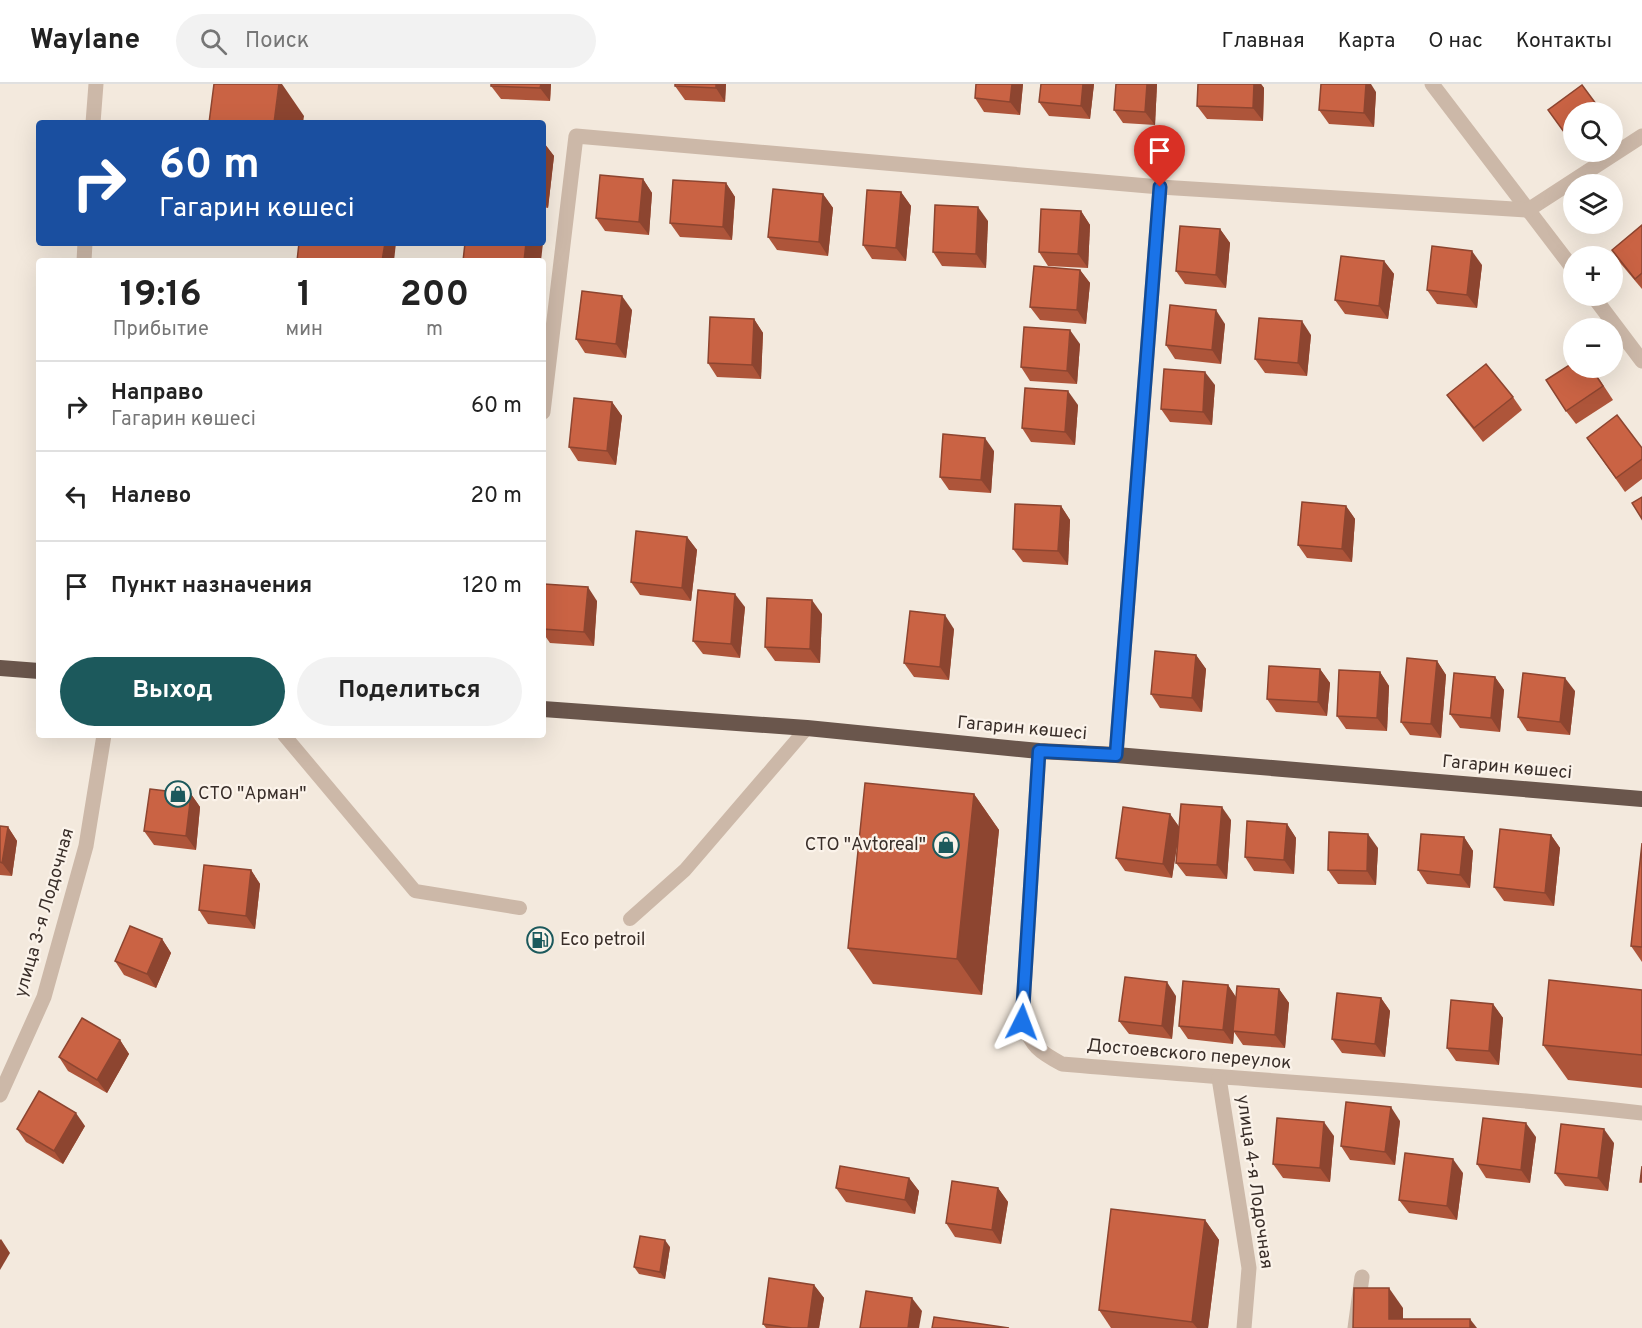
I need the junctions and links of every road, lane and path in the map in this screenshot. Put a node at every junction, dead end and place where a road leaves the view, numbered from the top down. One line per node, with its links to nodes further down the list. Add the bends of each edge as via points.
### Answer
1 (96, 84): 3 (street)
2 (1432, 84): 6 (street)
3 (93, 120)
4 (1642, 136): 6 (street)
5 (1160, 187): 6 (street); 10 (street, via 576,136); 18 (street)
6 (1528, 210): 7 (street)
7 (1563, 256)
8 (1601, 306): 9 (street)
9 (1642, 361)
10 (546, 387)
11 (0, 668): 12 (highway)
12 (36, 671)
13 (546, 709): 14 (highway, Гагарин көшесі)
14 (807, 728): 17 (highway, Гагарин көшесі); 21 (lane, via 685,870)
15 (104, 738): 23 (street, улица 3-я Лодочная, via 86,846 44,997)
16 (287, 738): 20 (lane, via 415,891)
17 (1039, 751): 18 (highway, Гагарин көшесі); 22 (street, Достоевского переулок, via 1022,1022 1030,1041 1062,1064)
18 (1116, 755): 19 (highway, Гагарин көшесі)
19 (1642, 799)
20 (520, 908)
21 (630, 920)
22 (1219, 1078): 24 (street, Достоевского переулок, via 1539,1101); 26 (street, улица 4-я Лодочная, via 1250,1268)
23 (0, 1095)
24 (1642, 1113)
25 (1362, 1277): 27 (street)
26 (1245, 1328)
27 (1355, 1328)

